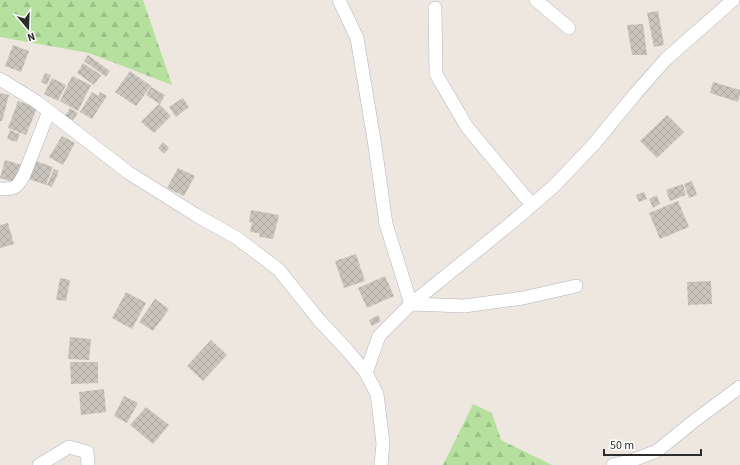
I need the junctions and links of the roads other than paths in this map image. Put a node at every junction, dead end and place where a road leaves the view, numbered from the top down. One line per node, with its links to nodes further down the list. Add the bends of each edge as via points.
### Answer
1 (339, 0): 11 (street, via 358,38 386,224)
2 (536, 0): 5 (street)
3 (733, 0): 9 (street, via 666,59 594,144 554,186)
4 (435, 8): 9 (street, via 436,74 467,127)
5 (569, 28)
6 (0, 79): 7 (street)
7 (49, 111): 8 (street, via 19,184 9,189); 12 (street, via 129,173 237,238 279,270)
8 (0, 189)
9 (532, 204): 11 (street)
10 (576, 286): 11 (street, via 523,298 464,306)
11 (411, 304): 12 (street, via 379,336)
12 (366, 373): 16 (street, via 377,394 383,442)
13 (740, 387): 17 (street, via 656,451)
14 (39, 465): 15 (street, via 69,447 87,452)
15 (88, 465)
16 (381, 465)
17 (614, 465)

